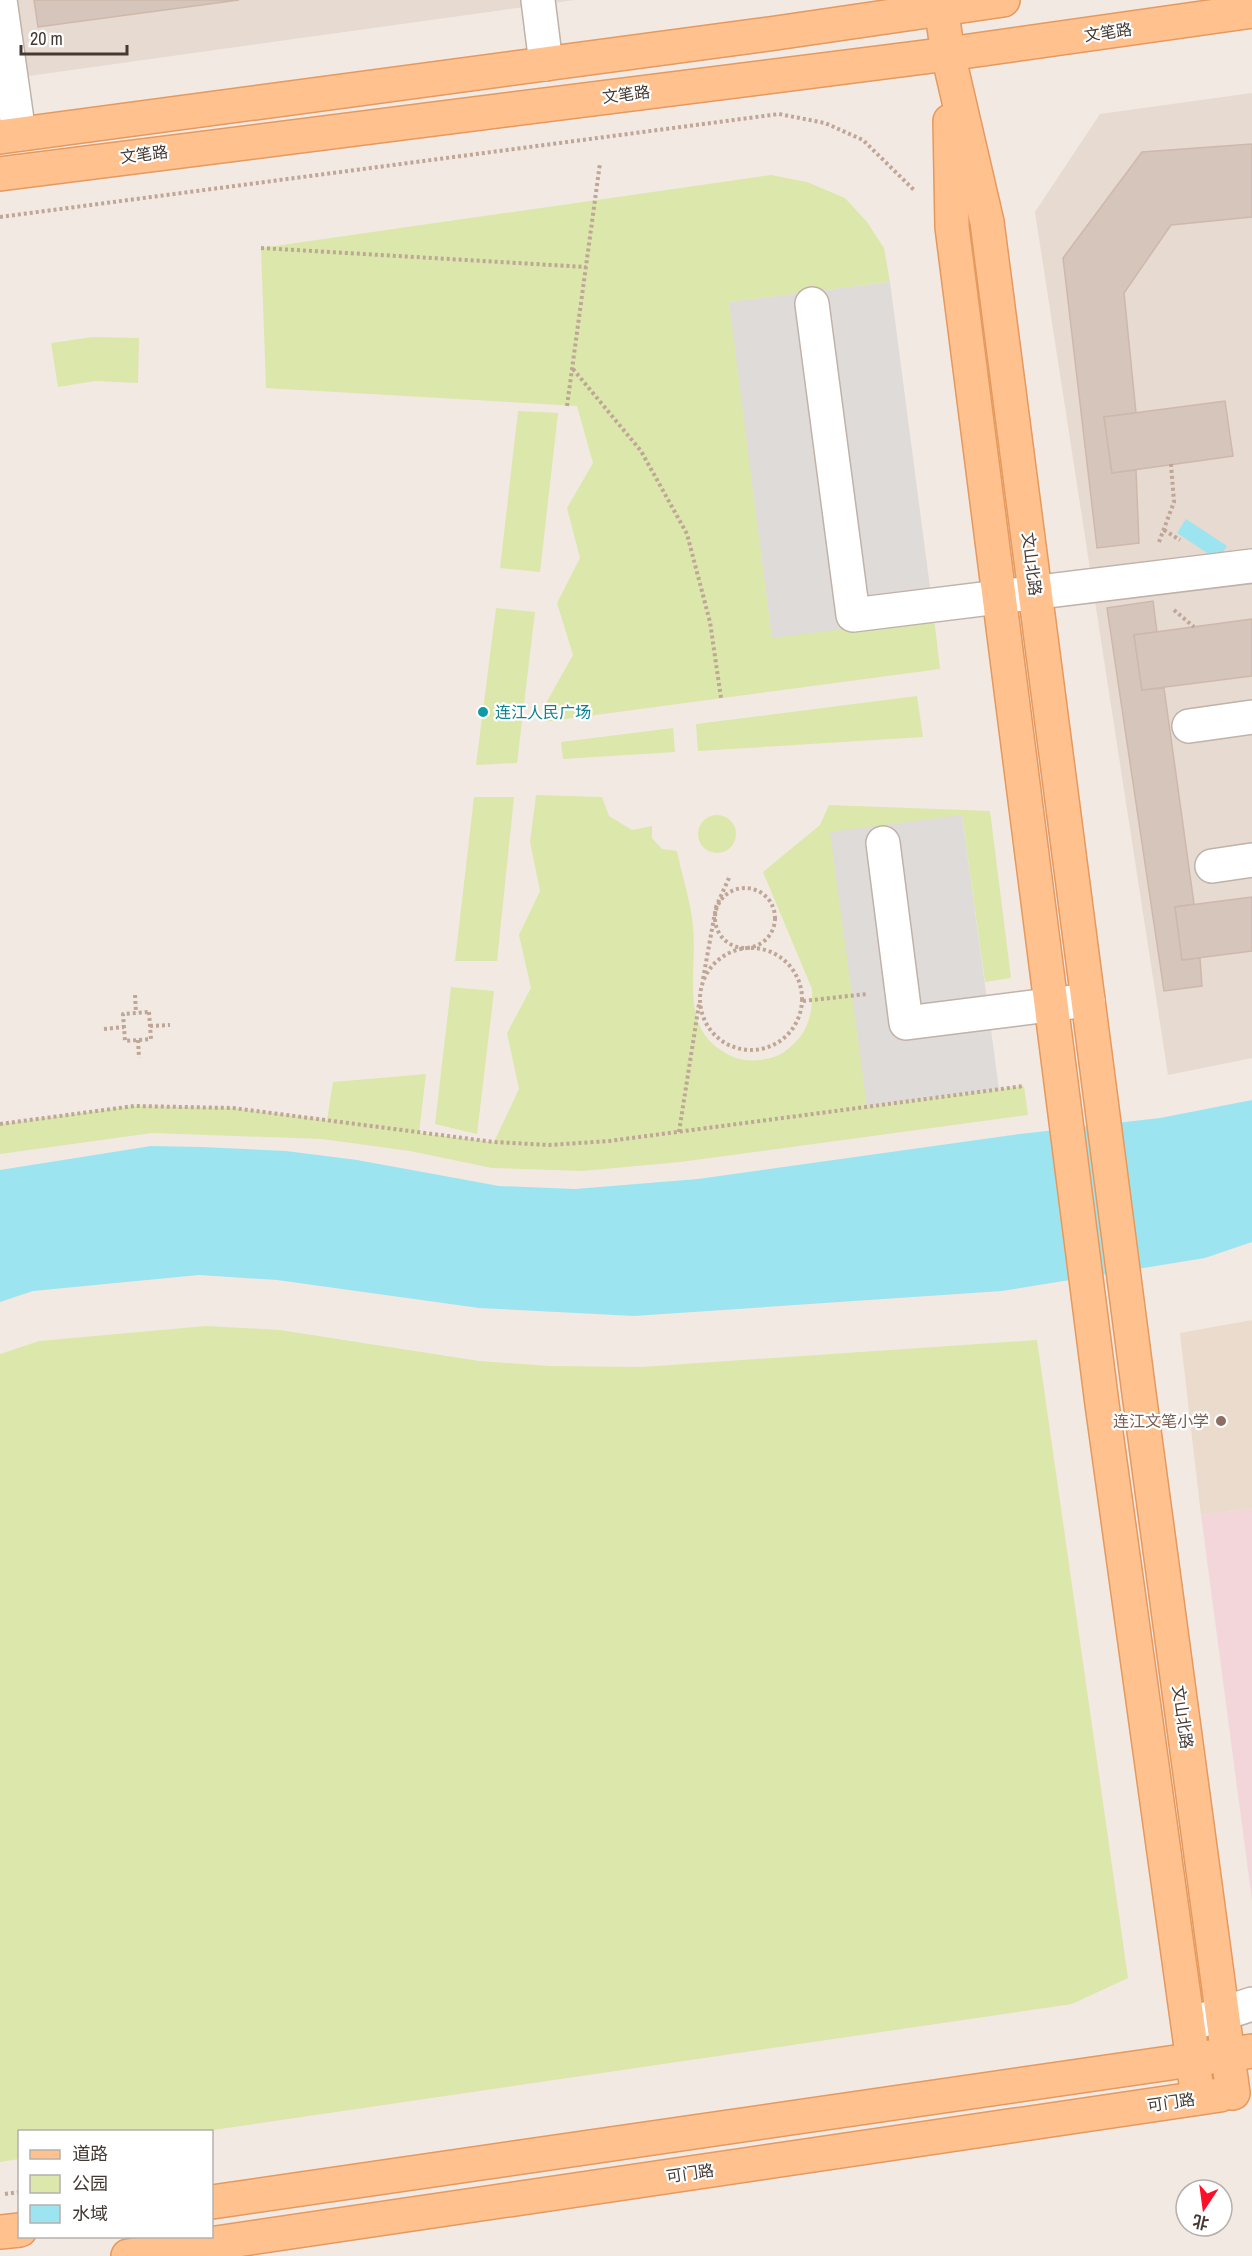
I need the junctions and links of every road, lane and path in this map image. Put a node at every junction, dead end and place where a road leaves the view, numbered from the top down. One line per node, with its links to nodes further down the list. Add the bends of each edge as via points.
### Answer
1 (0, 0): 8 (street)
2 (538, 0): 7 (street)
3 (1003, 0): 4 (main road)
4 (941, 4): 6 (main road, 文山北路); 7 (main road)
5 (1252, 11): 6 (main road, 文笔路)
6 (948, 54): 10 (main road, 文笔路); 12 (main road, 文山北路); 19 (main road, 文山北路, via 987,222)
7 (546, 63): 8 (main road)
8 (10, 135)
9 (600, 163): 14 (path)
10 (0, 174)
11 (0, 217): 12 (path, via 779,114 825,123 863,140)
12 (952, 226): 20 (main road, 文山北路)
13 (261, 248): 14 (path)
14 (586, 267): 16 (path)
15 (812, 304): 20 (street, via 853,615)
16 (573, 369): 17 (path); 21 (path, via 641,451 687,534 710,622)
17 (567, 406)
18 (1252, 566): 19 (street)
19 (1035, 593): 20 (street); 33 (main road, 文山北路)
20 (1000, 597): 35 (main road, 文山北路)
21 (721, 698)
22 (1252, 717): 23 (street)
23 (1189, 726)
24 (883, 843): 30 (street)
25 (1252, 860): 26 (street)
26 (1212, 866)
27 (729, 878): 28 (path)
28 (716, 907): 29 (path, via 715,927 720,936 728,943); 29 (path, via 728,892 738,888 766,896 775,914 775,924 765,941); 31 (path)
29 (746, 948): 31 (path, via 715,962); 34 (path, via 780,957 793,969)
30 (902, 989): 34 (path); 35 (street, via 906,1023)
31 (700, 993): 34 (path, via 701,1010 717,1038 747,1051 779,1043 799,1018); 45 (path)
32 (135, 995): 36 (path)
33 (1088, 1000): 35 (street); 46 (main road, 文山北路, via 1132,1341)
34 (802, 1001)
35 (1052, 1004): 47 (main road, 文山北路)
36 (136, 1013): 38 (path, via 149,1012); 39 (path, via 123,1014)
37 (170, 1025): 38 (path)
38 (150, 1026): 41 (path, via 151,1039)
39 (124, 1027): 40 (path); 41 (path, via 125,1041)
40 (104, 1029)
41 (138, 1040): 42 (path)
42 (139, 1058)
43 (1024, 1086): 45 (path)
44 (0, 1124): 45 (path, via 134,1106 233,1108 549,1145)
45 (680, 1132)
46 (1237, 2008): 47 (street); 48 (main road, 文山北路)
47 (1188, 2024): 49 (main road)
48 (1240, 2053): 49 (main road); 50 (main road, 文山北路)
49 (1193, 2059): 51 (main road); 54 (main road)
50 (1243, 2092): 51 (main road, 可门路)
51 (1198, 2098): 57 (main road, 可门路)
52 (18, 2192): 53 (path)
53 (0, 2194)
54 (213, 2202)
55 (18, 2230): 56 (main road)
56 (0, 2232)
57 (128, 2256)

